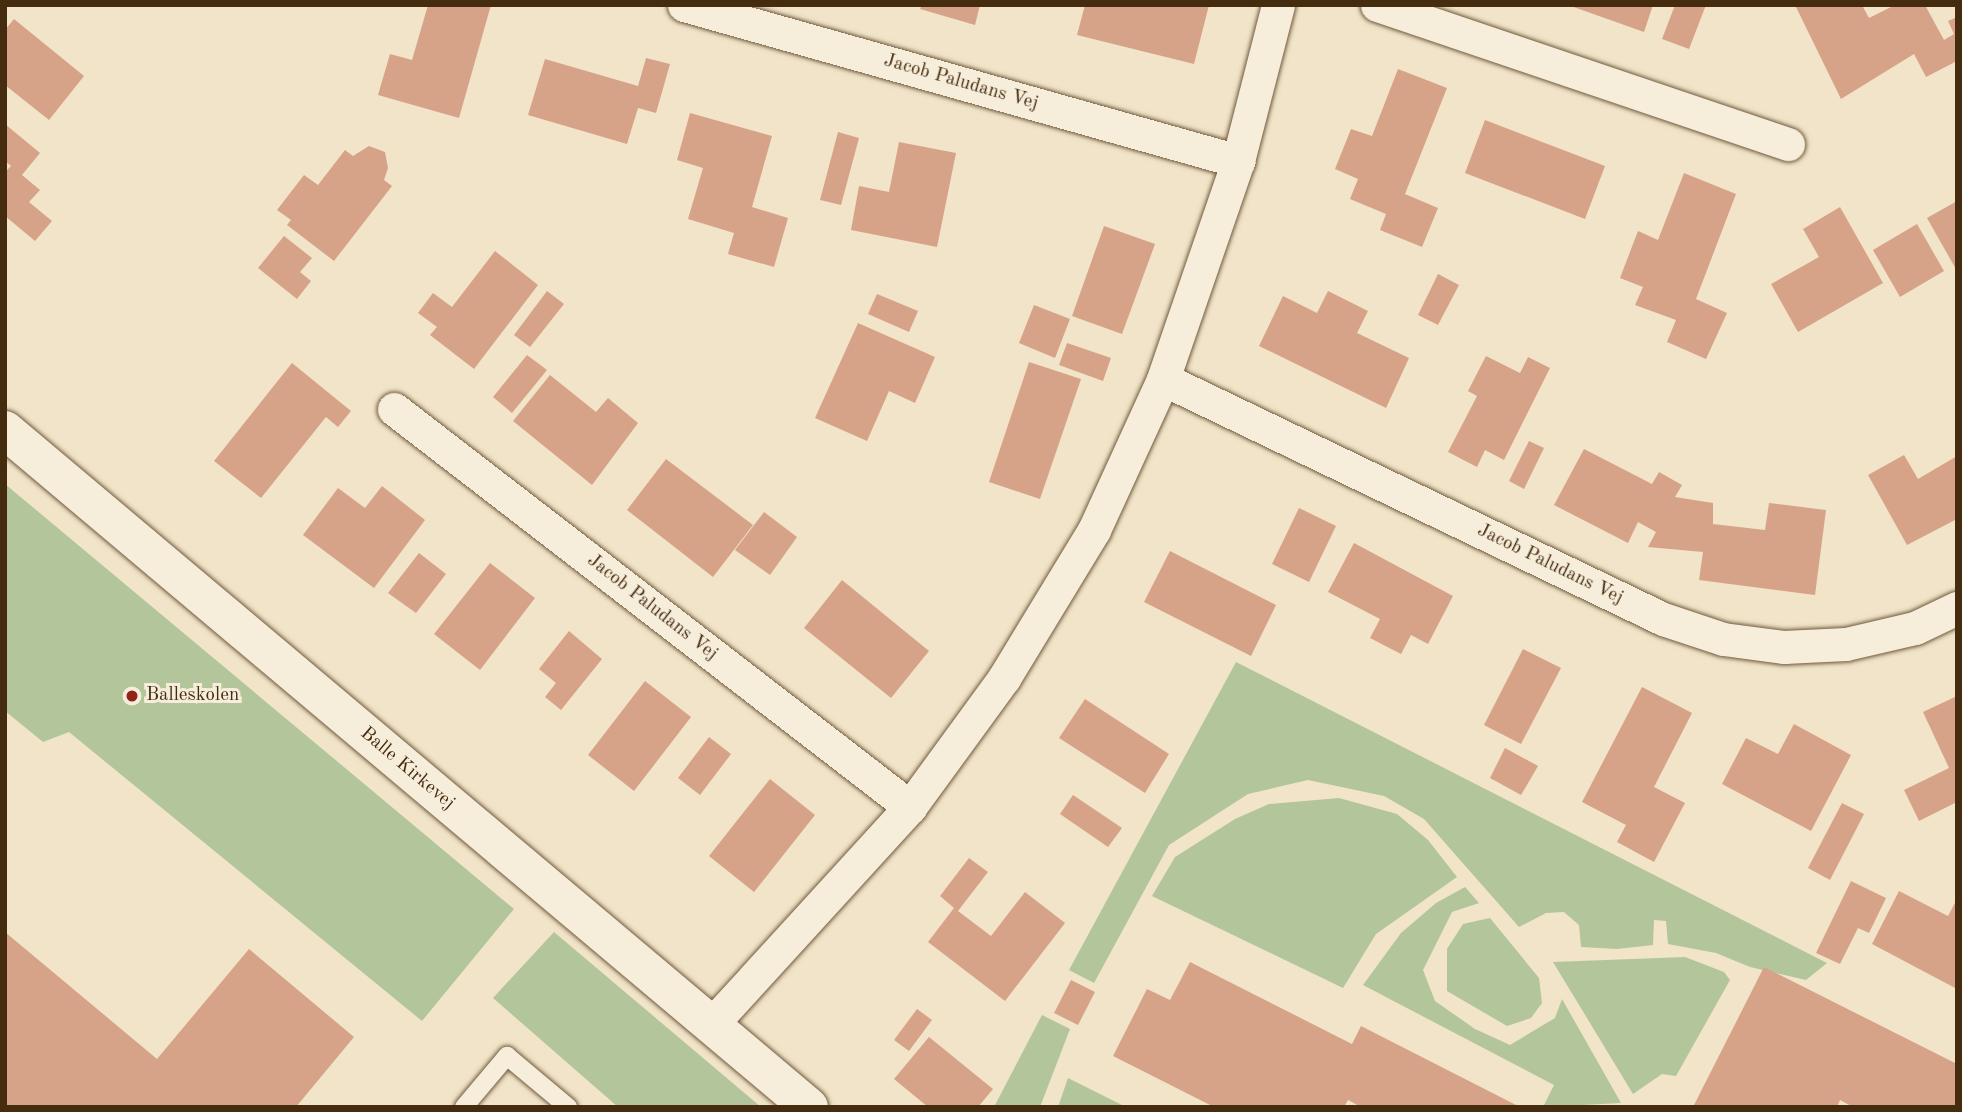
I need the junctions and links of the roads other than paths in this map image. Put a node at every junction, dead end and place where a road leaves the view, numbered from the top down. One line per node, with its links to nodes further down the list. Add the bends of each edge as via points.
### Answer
1 (684, 5): 5 (street, Jacob Paludans Vej)
2 (1278, 5): 5 (street)
3 (1377, 5): 4 (street)
4 (1788, 144)
5 (1238, 161): 6 (street)
6 (1163, 379): 9 (street, Jacob Paludans Vej, via 1663,619 1723,639 1784,647 1846,644 1915,628); 10 (street, via 1094,530 1004,678)
7 (394, 409): 10 (street, Jacob Paludans Vej)
8 (5, 430): 11 (street, Balle Kirkevej)
9 (1957, 607)
10 (910, 807): 11 (street)
11 (711, 1025): 14 (street, Balle Kirkevej)
12 (464, 1107): 13 (lane, via 507,1056)
13 (568, 1107)
14 (809, 1107)

